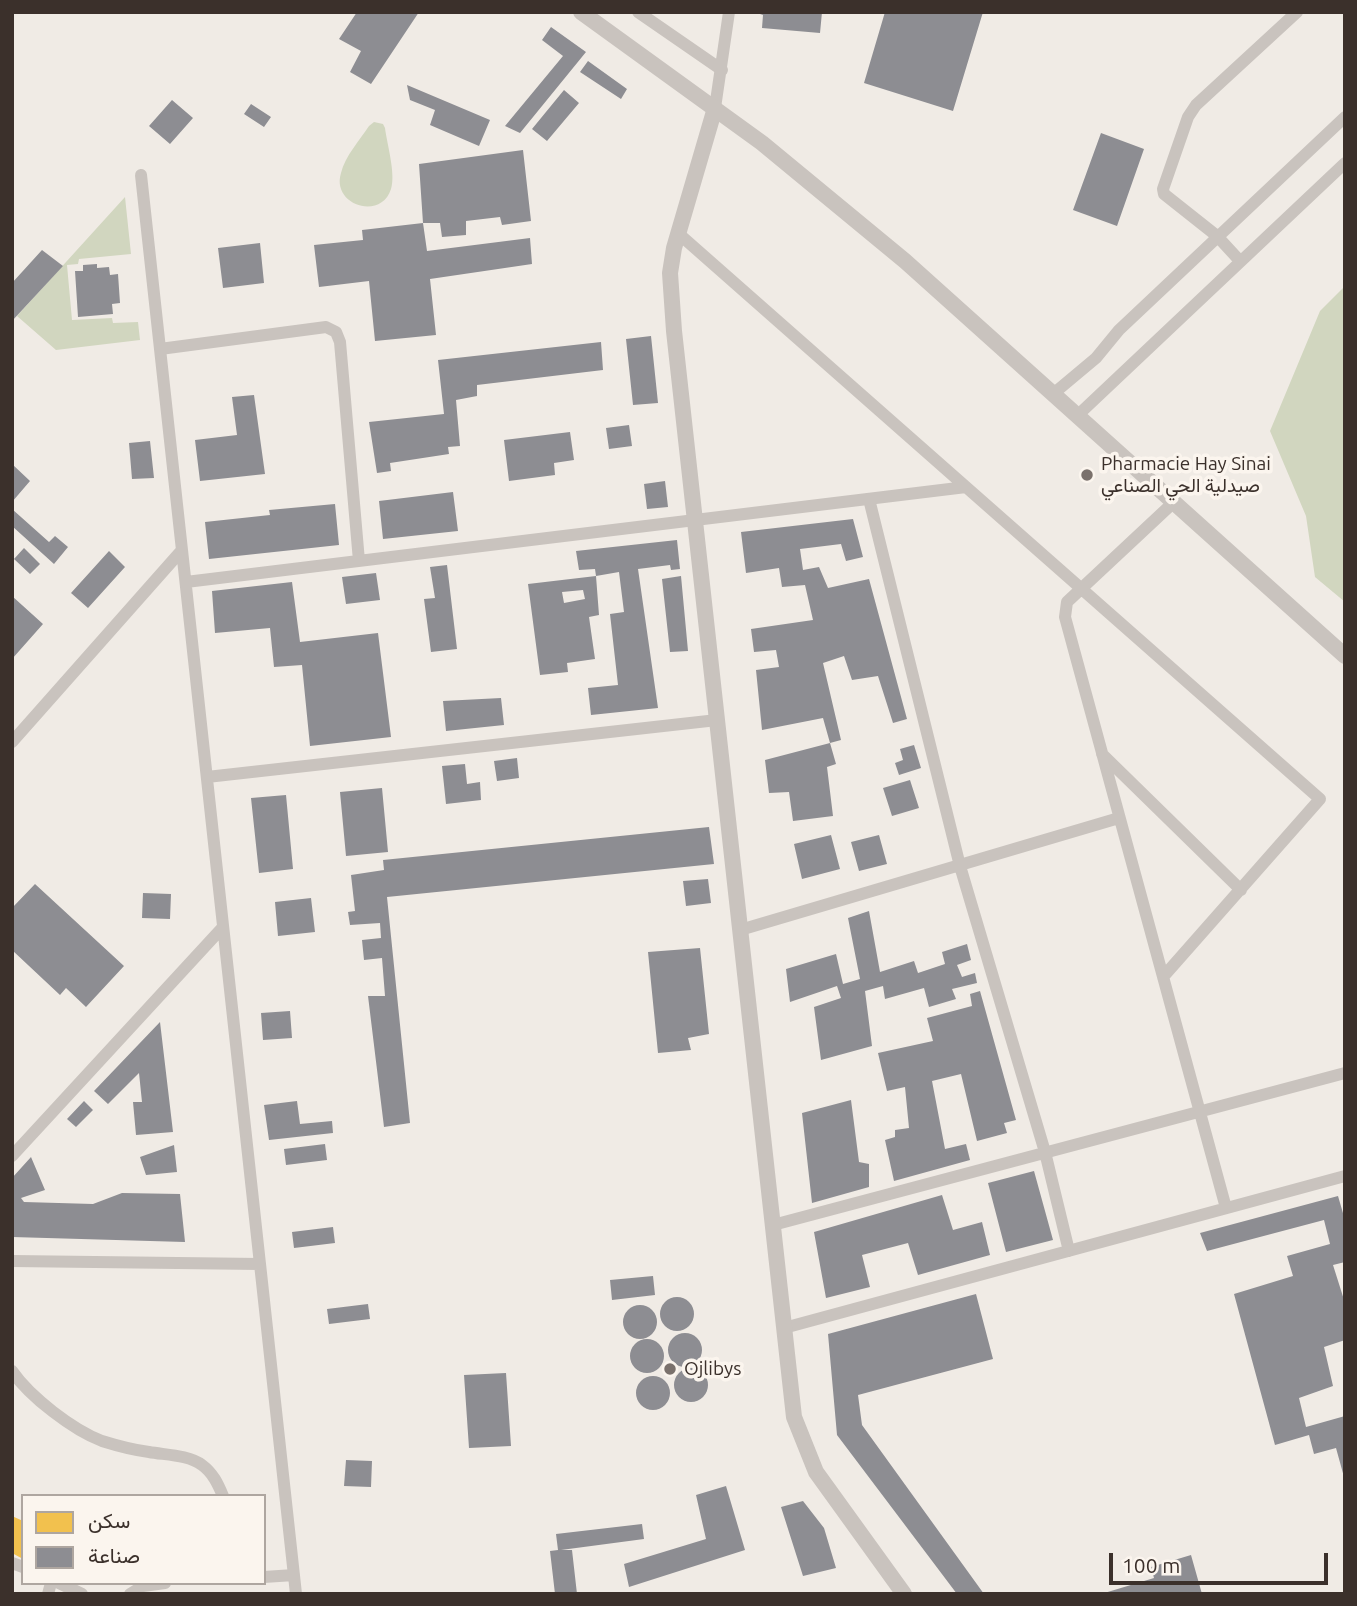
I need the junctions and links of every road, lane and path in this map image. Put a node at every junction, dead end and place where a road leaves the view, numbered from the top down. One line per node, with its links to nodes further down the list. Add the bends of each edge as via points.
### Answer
1 (581, 12): 6 (street)
2 (638, 12): 5 (street)
3 (729, 12): 5 (street)
4 (1297, 12): 11 (street, via 1188,117 1164,194)
5 (722, 70): 6 (street)
6 (715, 108): 10 (street); 14 (street, via 854,218)
7 (1345, 117): 11 (street)
8 (1345, 163): 12 (street)
9 (141, 175): 13 (street)
10 (679, 234): 16 (street); 19 (street, via 670,273)
11 (1217, 236): 12 (street); 14 (street, via 1096,358)
12 (1240, 261): 15 (street)
13 (160, 349): 20 (street); 21 (street, via 326,327 336,332)
14 (1053, 394): 15 (street)
15 (1078, 415): 18 (street)
16 (966, 487): 17 (street); 23 (street)
17 (869, 499): 19 (street); 30 (street)
18 (1174, 502): 23 (street); 24 (street)
19 (695, 520): 21 (street); 25 (street)
20 (182, 550): 22 (street); 26 (street)
21 (359, 561): 22 (street)
22 (186, 582): 28 (street)
23 (1082, 589): 27 (street, via 1067,602 1065,617); 31 (street, via 1320,799)
24 (1345, 656)
25 (717, 720): 28 (street); 33 (street)
26 (12, 742)
27 (1102, 754): 29 (street); 31 (street)
28 (207, 777): 32 (street)
29 (1119, 818): 30 (street); 34 (street)
30 (960, 866): 33 (street); 37 (street)
31 (1241, 890): 34 (street)
32 (223, 927): 38 (street); 44 (street)
33 (740, 930): 41 (street)
34 (1163, 977): 36 (street)
35 (1345, 1073): 36 (street)
36 (1199, 1111): 37 (street); 40 (street)
37 (1045, 1152): 41 (street); 42 (street)
38 (12, 1156)
39 (1345, 1176): 40 (street)
40 (1226, 1208): 42 (street)
41 (773, 1225): 45 (street)
42 (1069, 1251): 45 (street)
43 (12, 1261): 44 (street)
44 (260, 1264): 48 (street)
45 (784, 1328): 55 (street, via 794,1417 816,1472)
46 (13, 1374): 47 (street, via 70,1424 98,1439 201,1463)
47 (222, 1494)
48 (294, 1576): 49 (street); 54 (street)
49 (266, 1577)
50 (63, 1585): 52 (street)
51 (150, 1585): 53 (street)
52 (82, 1594)
53 (130, 1594)
54 (296, 1594)
55 (904, 1594)

